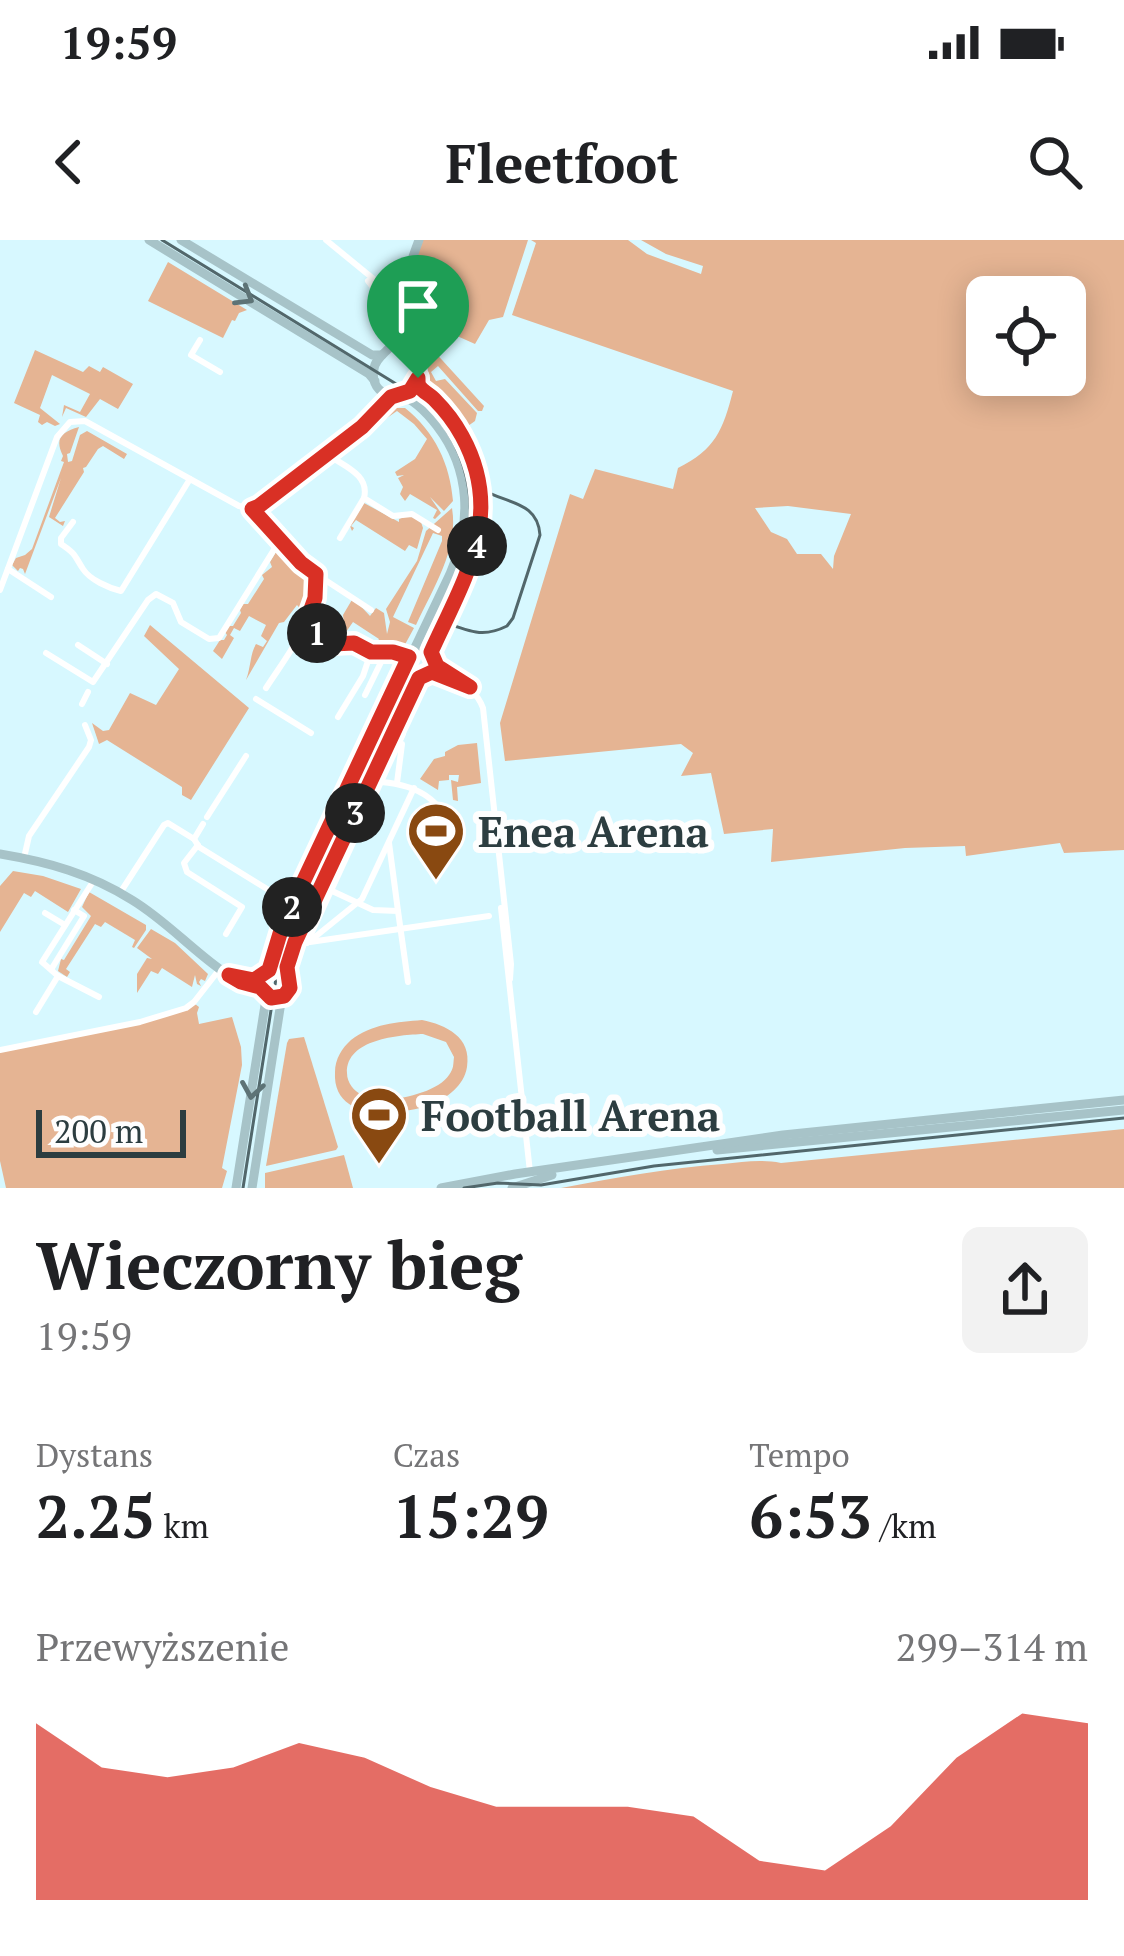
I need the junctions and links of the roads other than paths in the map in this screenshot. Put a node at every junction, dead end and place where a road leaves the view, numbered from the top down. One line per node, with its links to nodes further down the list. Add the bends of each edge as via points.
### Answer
1 (149, 240): 13 (main road, one-way to 13)
2 (181, 240): 8 (main road, via 373,356)
3 (326, 240): 5 (street)
4 (417, 240): 5 (main road)
5 (393, 303): 7 (main road); 8 (main road)
6 (200, 340): 10 (street, via 191,355)
7 (404, 352): 8 (main road); 12 (main road)
8 (384, 354): 13 (main road, via 374,367)
9 (213, 355): 10 (street)
10 (208, 365): 11 (street)
11 (220, 372)
12 (418, 378): 14 (main road); 37 (main road, via 465,442 481,503 475,554)
13 (377, 385): 14 (main road); 15 (street, via 381,398)
14 (398, 396): 15 (street); 36 (main road, via 422,409 447,440 466,506 456,561)
15 (369, 420): 16 (street)
16 (327, 454): 18 (street, via 362,478); 19 (street)
17 (190, 479): 19 (street); 20 (street, via 123,590 88,574 62,544); 26 (street, via 80,419 70,422)
18 (364, 498): 21 (street); 24 (street)
19 (252, 509): 25 (street)
20 (73, 522)
21 (428, 524): 22 (street); 23 (street)
22 (438, 530)
23 (422, 535)
24 (340, 538)
25 (280, 541): 27 (street); 38 (street, via 219,638 182,622 173,603 154,595)
26 (8, 569): 28 (street); 29 (street)
27 (316, 574): 30 (street); 31 (street)
28 (0, 590)
29 (51, 597)
30 (370, 610)
31 (305, 626): 33 (street, via 333,644); 46 (street, via 261,696 263,706)
32 (78, 645): 38 (street)
33 (371, 652): 35 (street); 44 (street)
34 (46, 653): 38 (street, via 93,682)
35 (385, 654): 36 (street); 42 (street)
36 (410, 656): 37 (main road); 39 (main road, via 412,672); 60 (main road)
37 (432, 656): 39 (main road); 40 (street)
38 (107, 664)
39 (425, 674): 40 (street); 72 (main road, via 300,930)
40 (470, 687): 84 (street, via 484,714)
41 (88, 692): 43 (street)
42 (365, 695)
43 (82, 704)
44 (338, 717)
45 (86, 725): 55 (street, via 89,747 29,836)
46 (311, 733)
47 (246, 756): 52 (street)
48 (381, 782): 49 (street); 49 (street, via 403,734); 57 (street)
49 (397, 783): 50 (street)
50 (414, 788): 51 (street, via 443,811); 53 (street)
51 (452, 840)
52 (196, 842): 58 (street, via 166,823); 60 (street); 67 (street, via 187,872 242,907)
53 (389, 842): 59 (street); 62 (street)
54 (0, 854): 55 (main road)
55 (24, 859): 56 (main road)
56 (94, 880): 58 (main road); 61 (street)
57 (330, 890): 59 (street); 68 (street)
58 (120, 892): 70 (main road)
59 (358, 903): 62 (street); 68 (street)
60 (292, 905): 71 (main road)
61 (74, 910): 65 (street); 69 (street, via 83,916)
62 (398, 911): 66 (street)
63 (45, 913): 65 (street)
64 (489, 916): 66 (street)
65 (65, 926): 69 (street, via 42,962)
66 (401, 929): 68 (street); 74 (street)
67 (226, 934)
68 (307, 943)
69 (52, 968): 73 (street)
70 (224, 972): 71 (main road, via 254,980); 75 (main road); 79 (street, via 186,1008)
71 (266, 973): 72 (main road); 75 (main road)
72 (288, 974): 76 (main road)
73 (58, 976): 77 (street); 78 (street)
74 (408, 982)
75 (264, 992): 76 (main road); 87 (main road, one-way to 87)
76 (284, 996): 88 (main road)
77 (99, 997)
78 (36, 1012)
79 (0, 1050)
80 (1124, 1100): 82 (main road)
81 (1124, 1110): 82 (main road)
82 (1076, 1111): 83 (main road)
83 (753, 1143): 84 (main road); 85 (main road)
84 (530, 1172): 85 (street); 86 (street); 89 (main road)
85 (542, 1177): 86 (main road)
86 (515, 1186)
87 (236, 1188)
88 (252, 1188)
89 (441, 1188)

